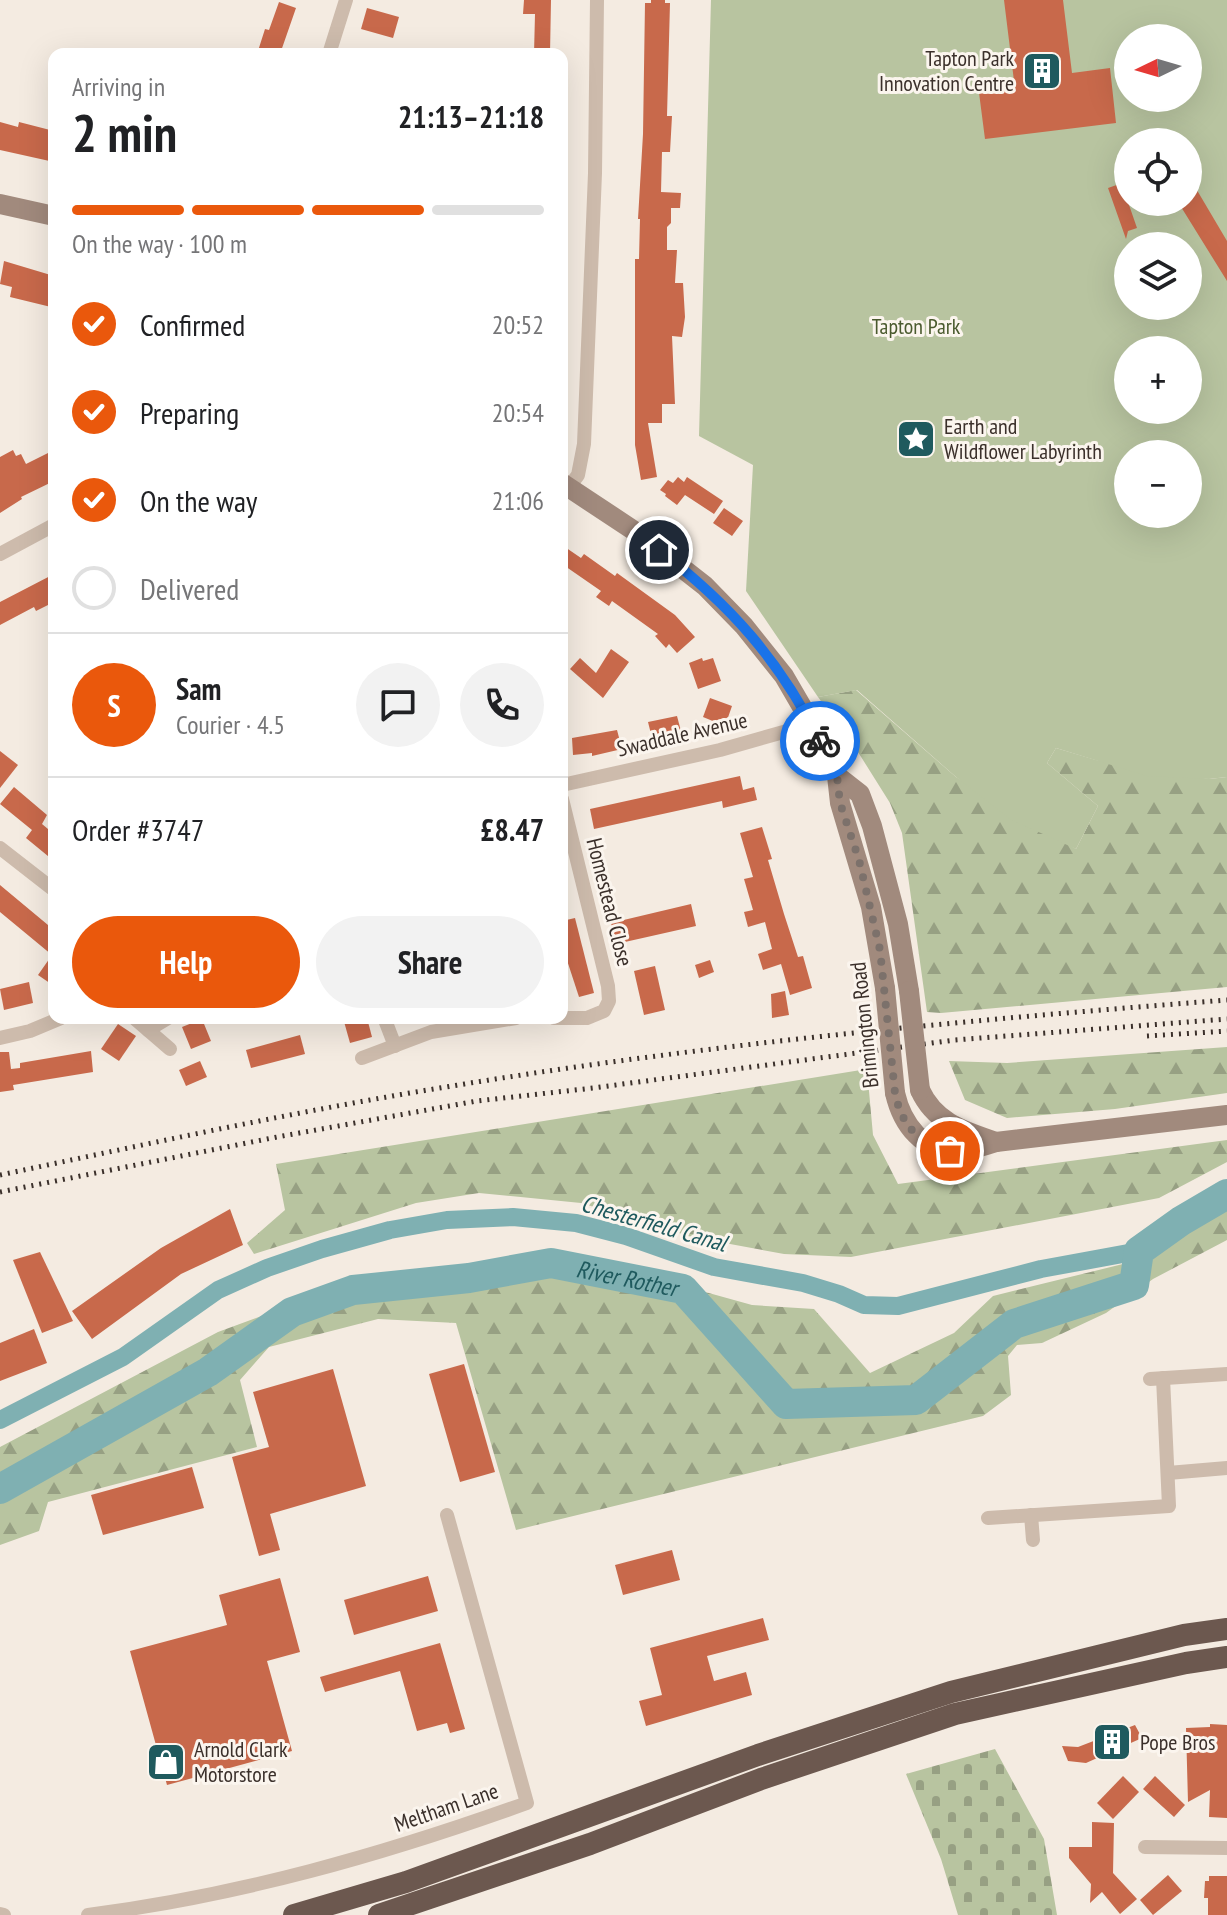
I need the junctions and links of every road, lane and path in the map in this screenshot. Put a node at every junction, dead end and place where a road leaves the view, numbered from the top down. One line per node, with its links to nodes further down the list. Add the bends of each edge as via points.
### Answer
1 (346, 0): 3 (street)
2 (597, 0): 6 (street, via 584,444 578,475)
3 (331, 48)
4 (0, 204): 5 (main road)
5 (48, 215)
6 (568, 483)
7 (568, 486): 10 (main road, Brimington Road, via 705,586 784,676)
8 (48, 528): 9 (street)
9 (0, 554)
10 (809, 719): 11 (main road, Brimington Road); 12 (street, Swaddale Avenue, via 787,731 720,750)
11 (837, 776): 28 (main road, Brimington Road, bridge, via 860,794 898,924 920,1090 935,1114 948,1123); 28 (main road, Brimington Road, bridge, via 871,907 895,1093 904,1120 925,1143 950,1151)
12 (568, 784)
13 (568, 823): 16 (street, Homestead Close, via 609,1001 604,1011)
14 (0, 848): 15 (street)
15 (48, 885)
16 (568, 1018)
17 (48, 1023): 23 (street)
18 (141, 1024): 22 (street)
19 (158, 1024): 22 (street)
20 (387, 1024): 24 (street)
21 (480, 1024): 24 (street, via 431,1032)
22 (148, 1030): 25 (street)
23 (0, 1038)
24 (395, 1046): 26 (street)
25 (170, 1049)
26 (362, 1058)
27 (1227, 1115): 28 (main road, Brimington Road)
28 (996, 1142)
29 (1227, 1374): 31 (street, via 1157,1379)
30 (1227, 1468): 31 (street)
31 (1168, 1473): 33 (street, via 1169,1506)
32 (447, 1515): 40 (street, Meltham Lane, via 527,1803 361,1859 273,1882 167,1905)
33 (1031, 1515): 34 (street); 35 (street)
34 (988, 1518)
35 (1033, 1540)
36 (1227, 1629): 41 (highway, via 951,1692 758,1755 406,1882)
37 (1227, 1657): 42 (highway, via 955,1714)
38 (1145, 1847): 39 (street)
39 (1227, 1848)
40 (88, 1915)
41 (294, 1915)
42 (379, 1915)

